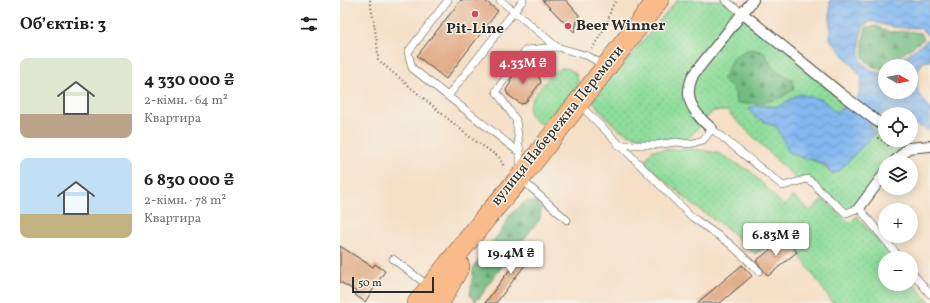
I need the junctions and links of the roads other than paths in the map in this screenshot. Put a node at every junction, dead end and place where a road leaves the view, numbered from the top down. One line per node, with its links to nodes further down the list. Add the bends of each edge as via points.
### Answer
1 (448, 0): 11 (lane, via 408,52 412,68)
2 (501, 0): 7 (lane)
3 (523, 0): 7 (lane)
4 (658, 0): 10 (main road, вулиця Набережна Перемоги)
5 (725, 0): 8 (lane)
6 (753, 0): 8 (street)
7 (514, 12): 9 (lane); 11 (lane)
8 (742, 13): 13 (street); 14 (street, via 693,75 689,86 688,96 697,114)
9 (557, 47): 10 (lane, via 588,56); 18 (lane, via 526,50 496,91 516,120)
10 (607, 66): 12 (main road, вулиця Набережна Перемоги)
11 (448, 96): 18 (lane)
12 (578, 104): 15 (lane); 19 (main road, вулиця Набережна Перемоги)
13 (878, 124)
14 (712, 129): 15 (lane, via 703,140 690,144 676,142); 21 (lane, via 783,186 807,178 846,213)
15 (618, 145): 25 (lane, via 692,217 730,244)
16 (918, 145): 17 (street)
17 (930, 146)
18 (520, 153): 19 (lane)
19 (512, 172): 22 (lane); 28 (main road, вулиця Набережна Перемоги, via 488,215)
20 (878, 182): 21 (street)
21 (859, 208): 23 (lane)
22 (567, 220)
23 (894, 251)
24 (393, 259): 28 (lane)
25 (759, 271)
26 (918, 279): 27 (lane)
27 (930, 294)
28 (429, 298)

